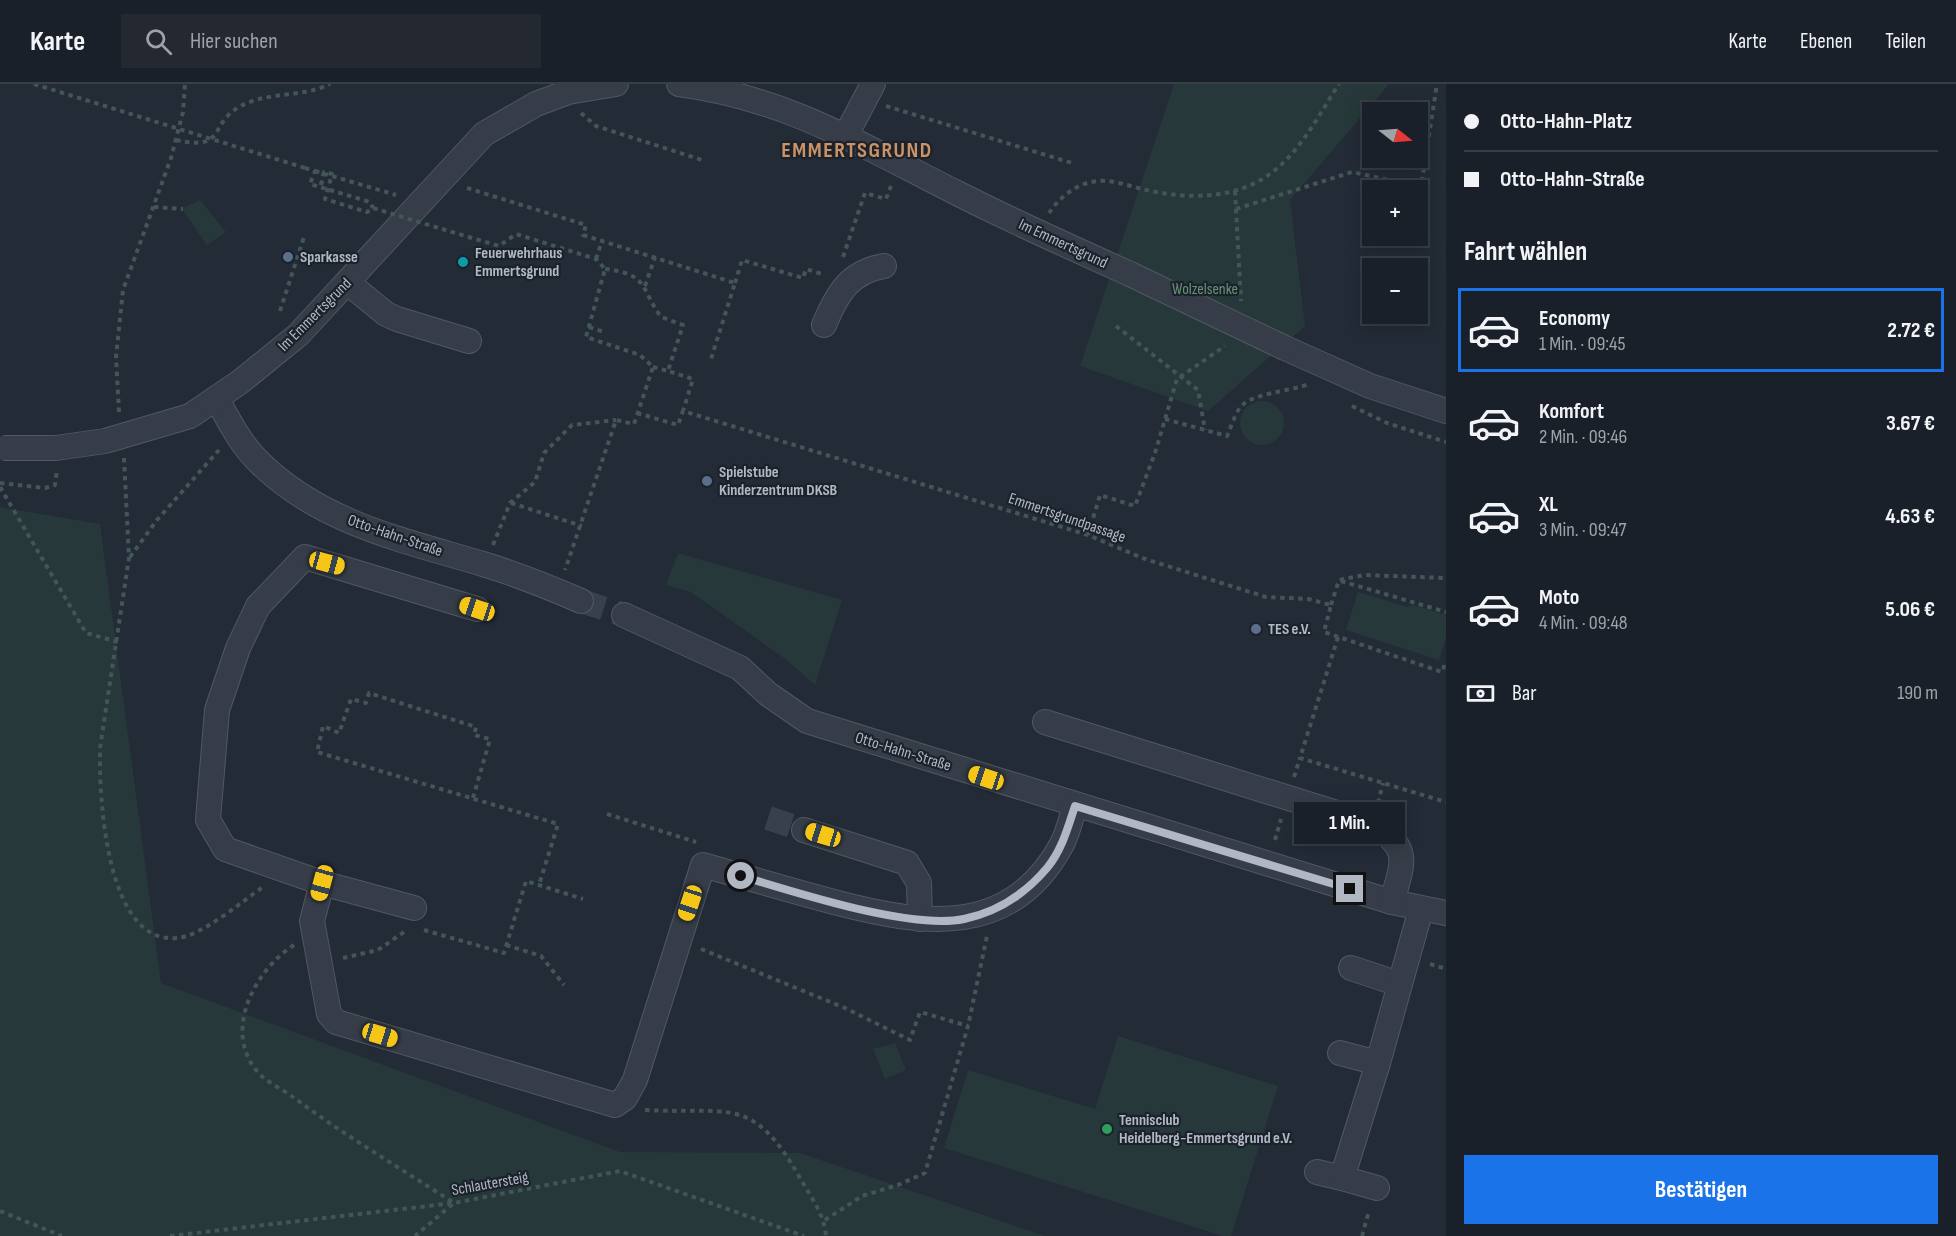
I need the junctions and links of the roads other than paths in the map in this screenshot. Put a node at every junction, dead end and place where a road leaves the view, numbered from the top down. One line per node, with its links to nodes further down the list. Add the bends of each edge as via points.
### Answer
1 (616, 84): 6 (street, Im Emmertsgrund, via 568,92 536,104 484,134)
2 (679, 84): 4 (street, Im Emmertsgrund, via 760,100)
3 (869, 92): 4 (street)
4 (846, 135): 10 (street, Im Emmertsgrund, bridge, via 1038,232 1285,348 1370,386)
5 (884, 266): 7 (street, via 866,269 850,282 835,299)
6 (348, 283): 8 (street, via 386,314); 9 (street, Im Emmertsgrund, via 298,336)
7 (824, 325)
8 (469, 341)
9 (217, 399): 11 (street, Im Emmertsgrund, bridge, via 190,416 105,441 56,448); 12 (street, Otto-Hahn-Straße, via 258,462 286,486 341,518 369,531 485,565)
10 (1446, 411)
11 (1, 448)
12 (581, 601)
13 (477, 609): 18 (street, via 305,557 258,606 237,648 217,710 208,820 225,849)
14 (624, 615): 16 (street, Otto-Hahn-Straße, via 740,668 807,722)
15 (1045, 722): 19 (street, via 1372,824 1392,836 1399,846 1402,858)
16 (1075, 806): 19 (street, Otto-Hahn-Straße); 22 (street, via 1063,842 1048,867 1017,897 963,919)
17 (804, 830): 22 (street, via 907,863 919,882)
18 (322, 883): 22 (street, via 312,921 329,1014 336,1022 615,1105 625,1098 635,1080 700,853 861,909); 23 (street)
19 (1392, 902): 20 (street, Otto-Hahn-Straße)
20 (1421, 909): 21 (street, Otto-Hahn-Straße); 25 (street)
21 (1446, 913)
22 (920, 919)
23 (416, 921)
24 (1351, 968): 25 (street)
25 (1399, 984): 27 (street)
26 (1340, 1053): 27 (street)
27 (1378, 1063): 29 (street)
28 (1317, 1172): 29 (street)
29 (1342, 1178): 30 (street)
30 (1377, 1188)

